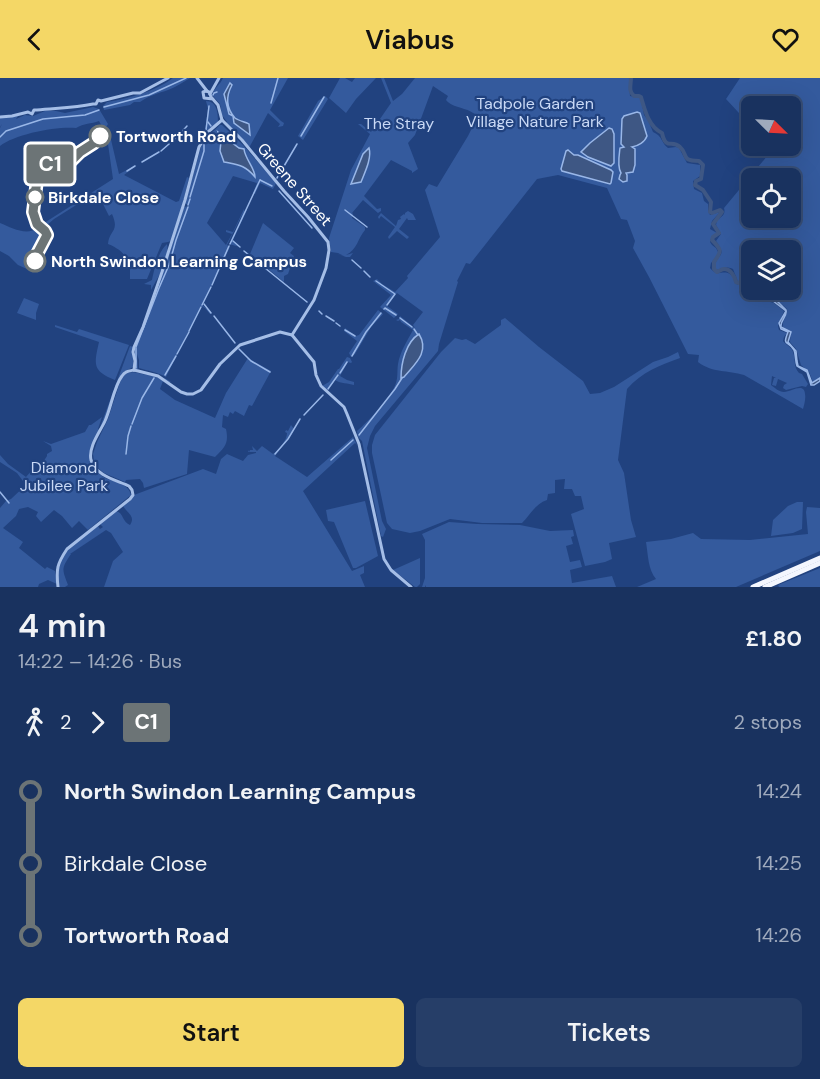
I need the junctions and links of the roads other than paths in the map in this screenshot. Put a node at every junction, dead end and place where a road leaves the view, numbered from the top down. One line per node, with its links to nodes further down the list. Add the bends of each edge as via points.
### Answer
1 (168, 78): 7 (street, via 141,92 98,100 96,104)
2 (197, 78): 4 (street)
3 (219, 78): 4 (street)
4 (208, 93): 5 (street); 5 (street, via 203,97); 6 (street)
5 (207, 98): 6 (street)
6 (213, 99): 8 (street)
7 (0, 117)
8 (222, 120): 9 (street, Greene Street, via 328,242 326,268 314,301); 10 (street, via 208,132 200,147 161,276 134,347)
9 (292, 335): 10 (street, via 280,332 240,345 201,390 193,394 182,393 158,376); 14 (street, via 314,362 321,386 345,410 360,448 384,559)
10 (134, 370): 13 (street, via 121,377 91,456 98,471 129,486 133,495 67,549 57,568)
11 (820, 558): 15 (highway)
12 (820, 563): 16 (highway)
13 (58, 587)
14 (411, 587)
15 (753, 587)
16 (765, 587)

